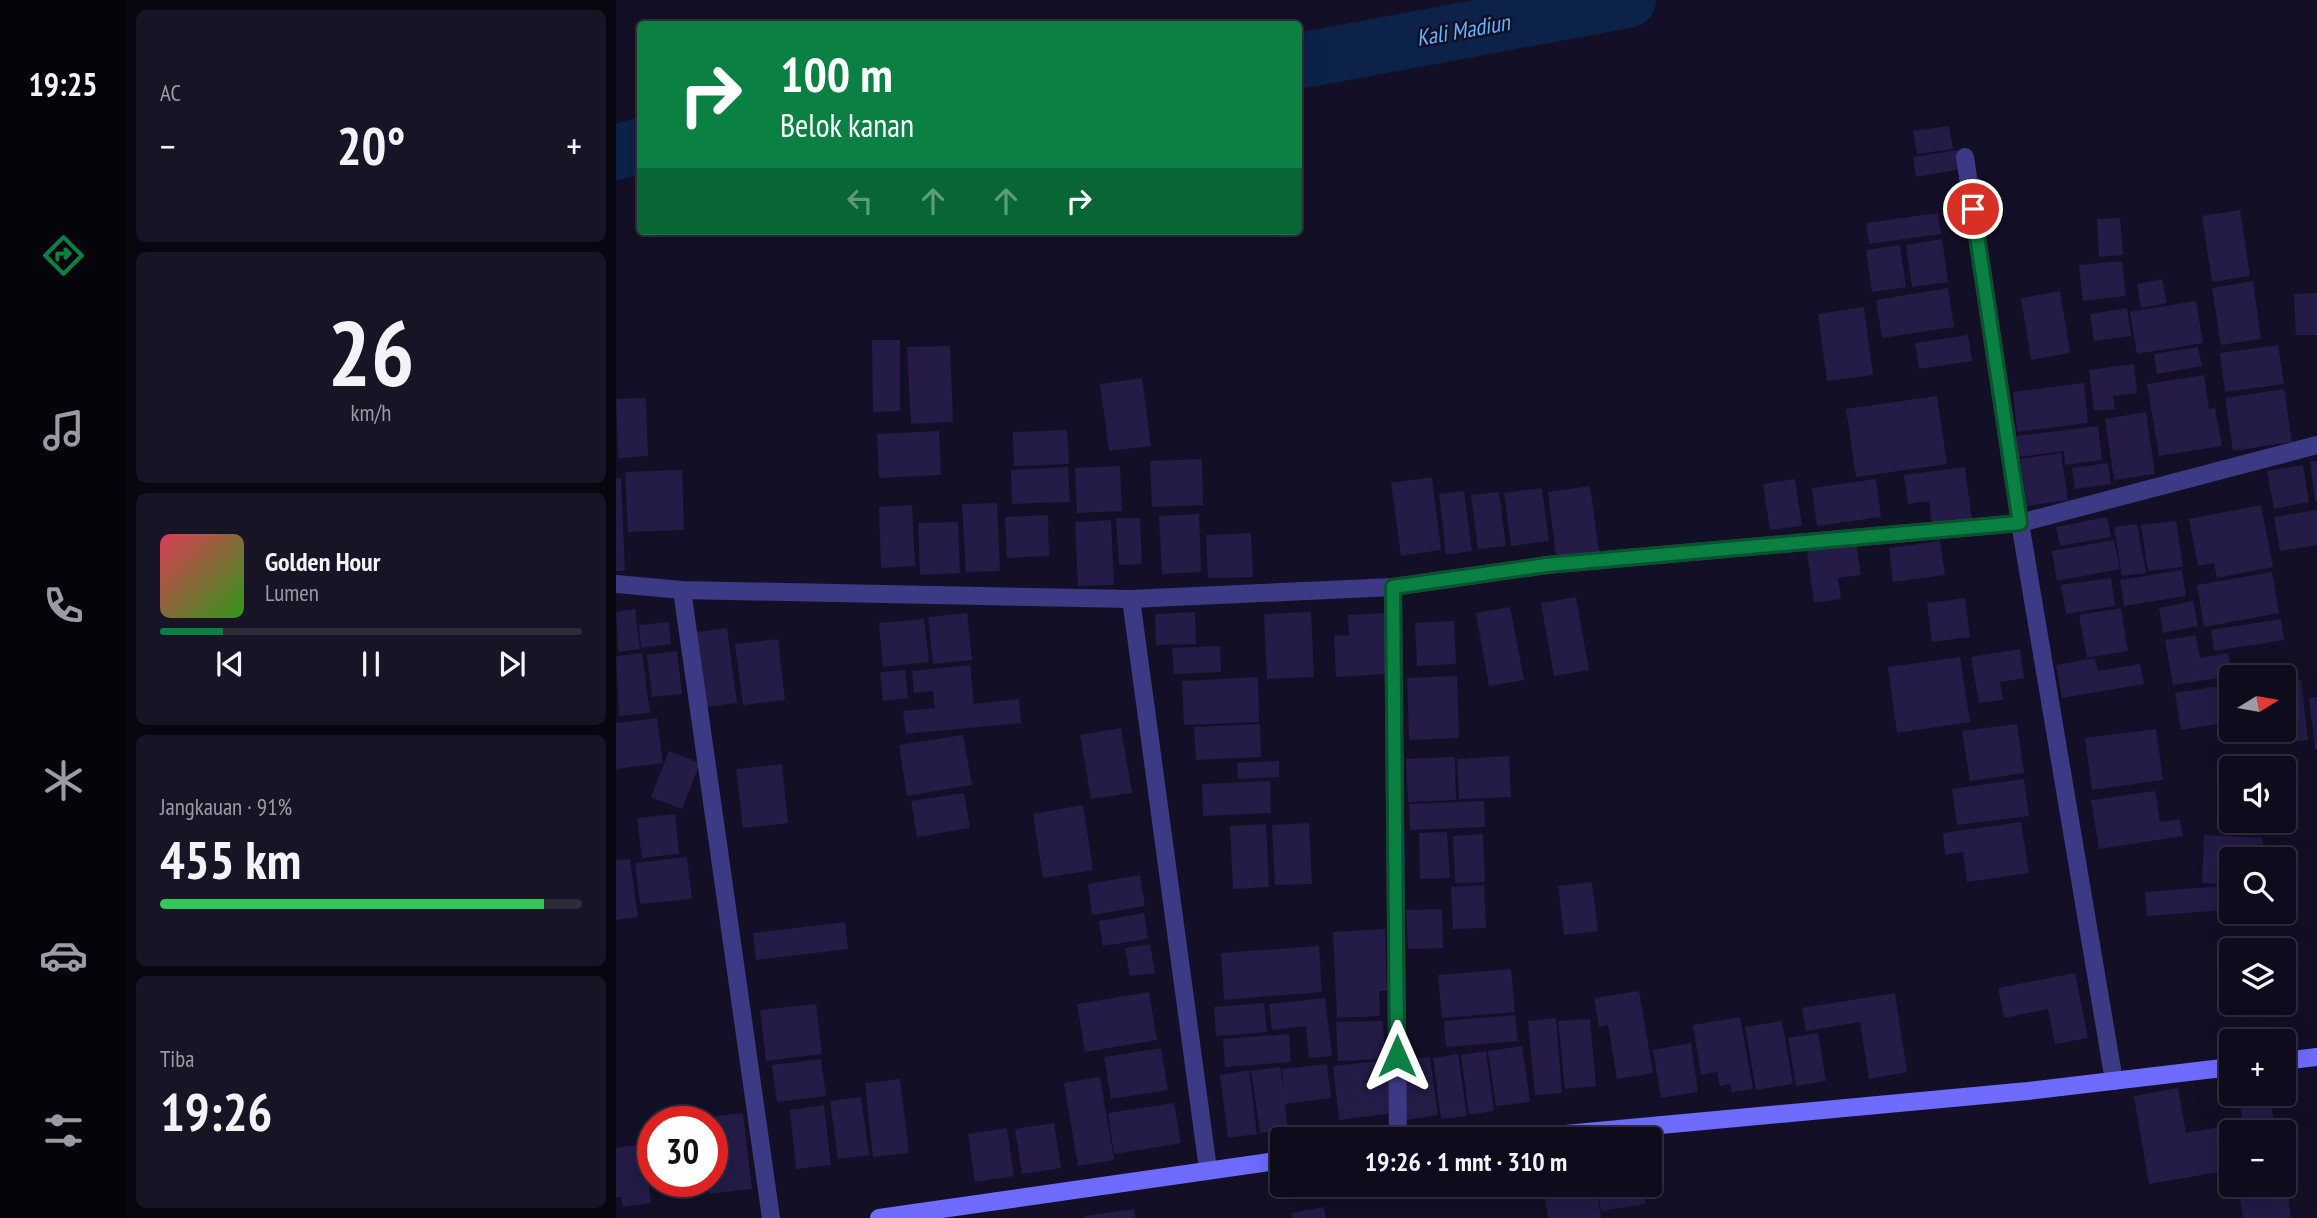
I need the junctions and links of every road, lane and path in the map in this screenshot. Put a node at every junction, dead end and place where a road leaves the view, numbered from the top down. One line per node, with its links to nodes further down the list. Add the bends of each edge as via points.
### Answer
1 (1965, 157): 3 (street)
2 (2317, 445): 3 (street)
3 (2020, 523): 5 (street, via 1547,565); 11 (street)
4 (616, 584): 6 (street)
5 (1393, 587): 7 (street); 12 (street)
6 (682, 590): 7 (street); 16 (street)
7 (1131, 599): 15 (street)
8 (2317, 1057): 9 (street)
9 (2296, 1059)
10 (2219, 1068): 11 (street)
11 (2114, 1081): 13 (street)
12 (1398, 1127)
13 (1635, 1127)
14 (1270, 1162): 15 (street)
15 (1208, 1170): 17 (street)
16 (771, 1218)
17 (879, 1218)

